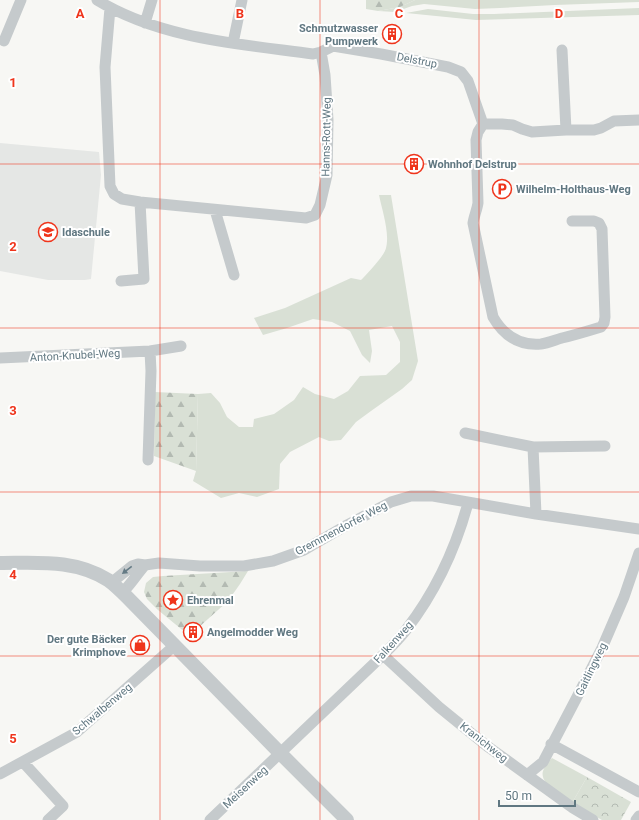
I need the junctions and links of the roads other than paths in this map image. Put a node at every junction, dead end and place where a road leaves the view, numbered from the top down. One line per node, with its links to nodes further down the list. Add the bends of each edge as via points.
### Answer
1 (21, 0): 7 (street)
2 (97, 0): 5 (street, Delstrup)
3 (152, 0): 6 (street)
4 (242, 0): 8 (street)
5 (110, 8): 6 (street, Delstrup); 14 (street, Hanns-Rott-Weg, via 105,67 110,186 114,194 122,199)
6 (144, 23): 8 (street, Delstrup, via 187,35)
7 (4, 41)
8 (233, 43): 10 (street, Delstrup, via 313,54)
9 (562, 50): 13 (street)
10 (321, 52): 12 (street, Delstrup, via 333,46 448,66 460,72 468,81); 15 (street, Hanns-Rott-Weg, via 328,120 327,175 315,215 306,218)
11 (639, 120): 13 (street, via 614,121 594,130)
12 (483, 124): 13 (street, via 513,125 532,132); 16 (street, via 476,140 478,203 473,223 494,316 504,333 514,339 526,344 541,344 601,328 604,323 602,229 599,223 594,221)
13 (566, 130)
14 (140, 202): 15 (street, Hanns-Rott-Weg); 18 (street, via 144,279)
15 (215, 210): 17 (street)
16 (572, 221)
17 (234, 275)
18 (121, 281)
19 (181, 346): 20 (street, Anton-Knubel-Weg)
20 (150, 351): 21 (street, Anton-Knubel-Weg); 25 (street)
21 (0, 358)
22 (465, 432): 24 (street)
23 (605, 446): 24 (street)
24 (533, 447): 27 (street)
25 (148, 460)
26 (468, 503): 27 (street, Gremmendorfer Weg); 31 (street, Gremmendorfer Weg, via 432,496 412,496 391,502 304,550 273,561 244,566 159,563); 35 (street, Falkenweg, via 459,536 435,587 405,631)
27 (536, 514): 28 (street, Gremmendorfer Weg)
28 (639, 529)
29 (639, 553): 36 (street, Gaitlingweg, via 602,648)
30 (0, 562): 32 (street, via 70,564)
31 (145, 565): 32 (street, Gremmendorfer Weg, one-way to 32, via 132,566); 33 (street)
32 (111, 583): 33 (street)
33 (122, 592): 34 (street)
34 (174, 646): 37 (street); 38 (street, Schwalbenweg, via 77,732)
35 (383, 655): 37 (street, Falkenweg); 40 (street, Kranichweg, via 439,707)
36 (551, 744): 40 (street, Gaitlingweg, via 543,762); 41 (street)
37 (280, 753): 43 (street); 45 (street, Meisenweg)
38 (23, 762): 39 (street, Schwalbenweg); 44 (street, via 63,806)
39 (0, 774)
40 (527, 775): 46 (street, Kranichweg)
41 (639, 792)
42 (639, 816): 47 (street)
43 (344, 819)
44 (48, 820)
45 (210, 820)
46 (593, 820)
47 (636, 820)

